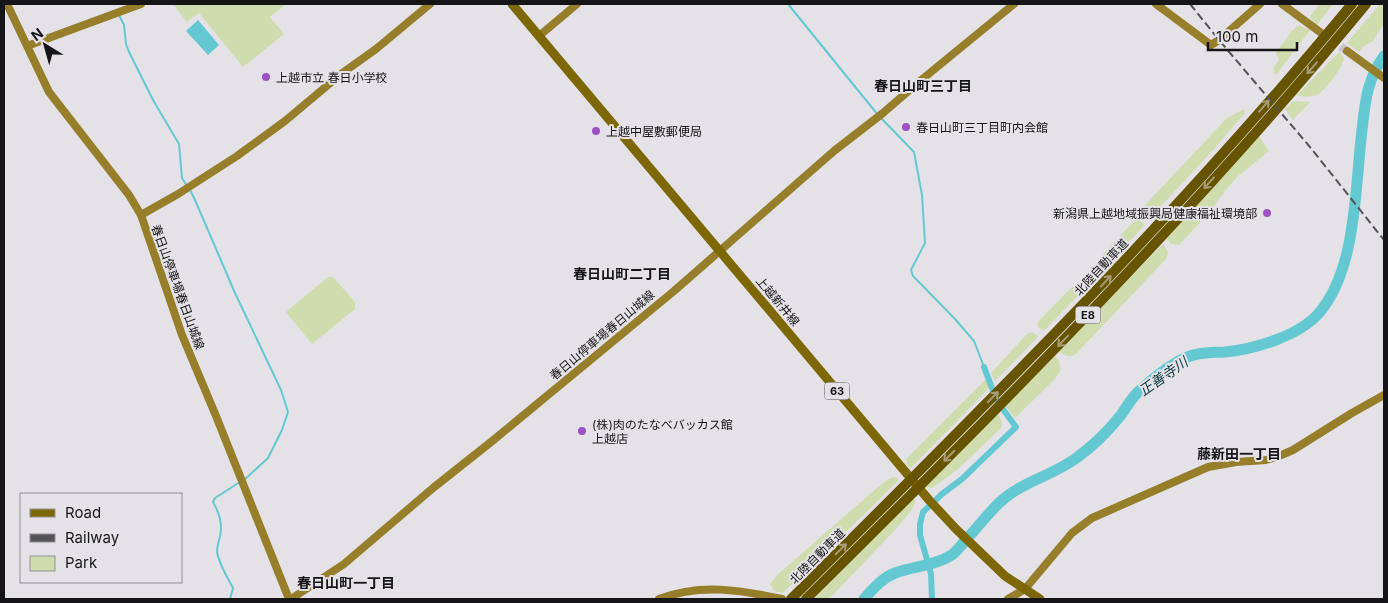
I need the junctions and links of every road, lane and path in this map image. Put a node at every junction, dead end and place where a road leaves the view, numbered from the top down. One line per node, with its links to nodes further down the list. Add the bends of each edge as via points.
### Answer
1 (7, 4): 14 (main road, 春日山停車場春日山城線)
2 (141, 4): 14 (main road)
3 (430, 4): 18 (main road, via 286,121 178,194)
4 (512, 4): 13 (main road, 上越新井線 / 63)
5 (577, 4): 13 (main road)
6 (1014, 4): 19 (main road, 春日山停車場春日山城線, via 834,151)
7 (1156, 4): 8 (main road, via 1211,45)
8 (1260, 4)
9 (1282, 4): 12 (main road)
10 (1352, 4): 17 (highway, 北陸自動車道 / E8, one-way to 10)
11 (1366, 4): 17 (highway, 北陸自動車道 / E8, one-way to 17, via 1300,81)
12 (1320, 32)
13 (539, 36): 19 (main road, 上越新井線 / 63)
14 (27, 46): 18 (main road, 春日山停車場春日山城線, via 49,92)
15 (1347, 51): 16 (main road)
16 (1384, 78)
17 (1238, 143): 21 (highway, 北陸自動車道 / E8)
18 (141, 215): 23 (main road, 春日山停車場春日山城線, via 182,335)
19 (720, 252): 22 (main road, 上越新井線 / 63, via 929,500 1005,576); 23 (main road, 春日山停車場春日山城線, via 344,564)
20 (1384, 395): 22 (main road, via 1279,456 1208,467 1092,518 1072,532)
21 (905, 493): 26 (highway, 北陸自動車道 / E8, one-way to 21); 27 (highway, 北陸自動車道 / E8)
22 (1025, 589): 28 (main road); 29 (main road, 上越新井線 / 63)
23 (290, 599)
24 (659, 599): 25 (main road, via 688,590 712,589)
25 (782, 599)
26 (791, 599)
27 (806, 599)
28 (1008, 599)
29 (1040, 599)

